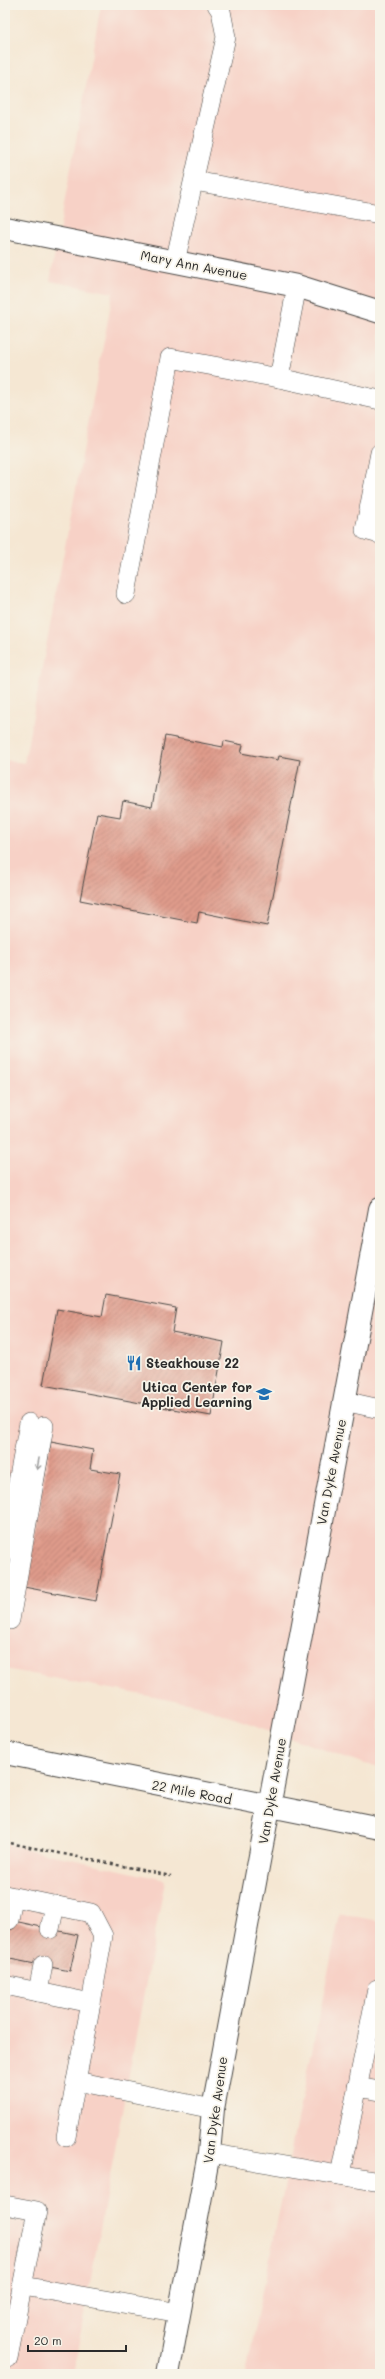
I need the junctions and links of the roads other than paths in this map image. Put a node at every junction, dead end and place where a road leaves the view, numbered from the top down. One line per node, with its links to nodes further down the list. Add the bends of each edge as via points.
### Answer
1 (217, 5): 2 (lane, via 221,11 226,37)
2 (194, 181): 3 (lane); 5 (lane)
3 (380, 214)
4 (5, 228): 5 (main road, Mary Ann Avenue)
5 (175, 262): 6 (main road, Mary Ann Avenue)
6 (297, 286): 7 (main road, Mary Ann Avenue); 8 (lane)
7 (380, 312)
8 (279, 378): 9 (lane); 12 (lane, via 170,358)
9 (380, 400)
10 (380, 453): 11 (lane, via 365,530)
11 (380, 534)
12 (126, 594)
13 (379, 1221): 14 (main road, Van Dyke Avenue)
14 (344, 1401): 15 (lane); 19 (main road, Van Dyke Avenue)
15 (380, 1408)
16 (5, 1552): 17 (lane, one-way to 17, via 37,1425)
17 (10, 1620)
18 (5, 1753): 19 (main road, 22 Mile Road)
19 (270, 1807): 20 (main road, 22 Mile Road); 33 (main road, Van Dyke Avenue)
20 (380, 1828)
21 (9, 1896): 22 (lane); 23 (lane)
22 (55, 1905): 24 (lane); 29 (lane, via 91,1913 103,1936)
23 (9, 1920)
24 (50, 1929)
25 (43, 1965): 28 (lane)
26 (5, 1986): 28 (lane)
27 (380, 1990): 31 (lane, via 377,1989)
28 (38, 1992): 29 (lane)
29 (91, 2003): 30 (lane)
30 (76, 2081): 33 (lane); 34 (lane)
31 (358, 2087): 32 (lane); 36 (lane)
32 (380, 2091)
33 (213, 2109): 35 (main road, Van Dyke Avenue)
34 (66, 2137)
35 (209, 2153): 36 (lane); 40 (main road, Van Dyke Avenue)
36 (340, 2175): 37 (lane)
37 (380, 2182)
38 (5, 2205): 39 (lane, via 37,2211)
39 (23, 2286): 40 (lane); 41 (lane, via 8,2358)
40 (180, 2313): 42 (main road, Van Dyke Avenue)
41 (5, 2357)
42 (168, 2374)

